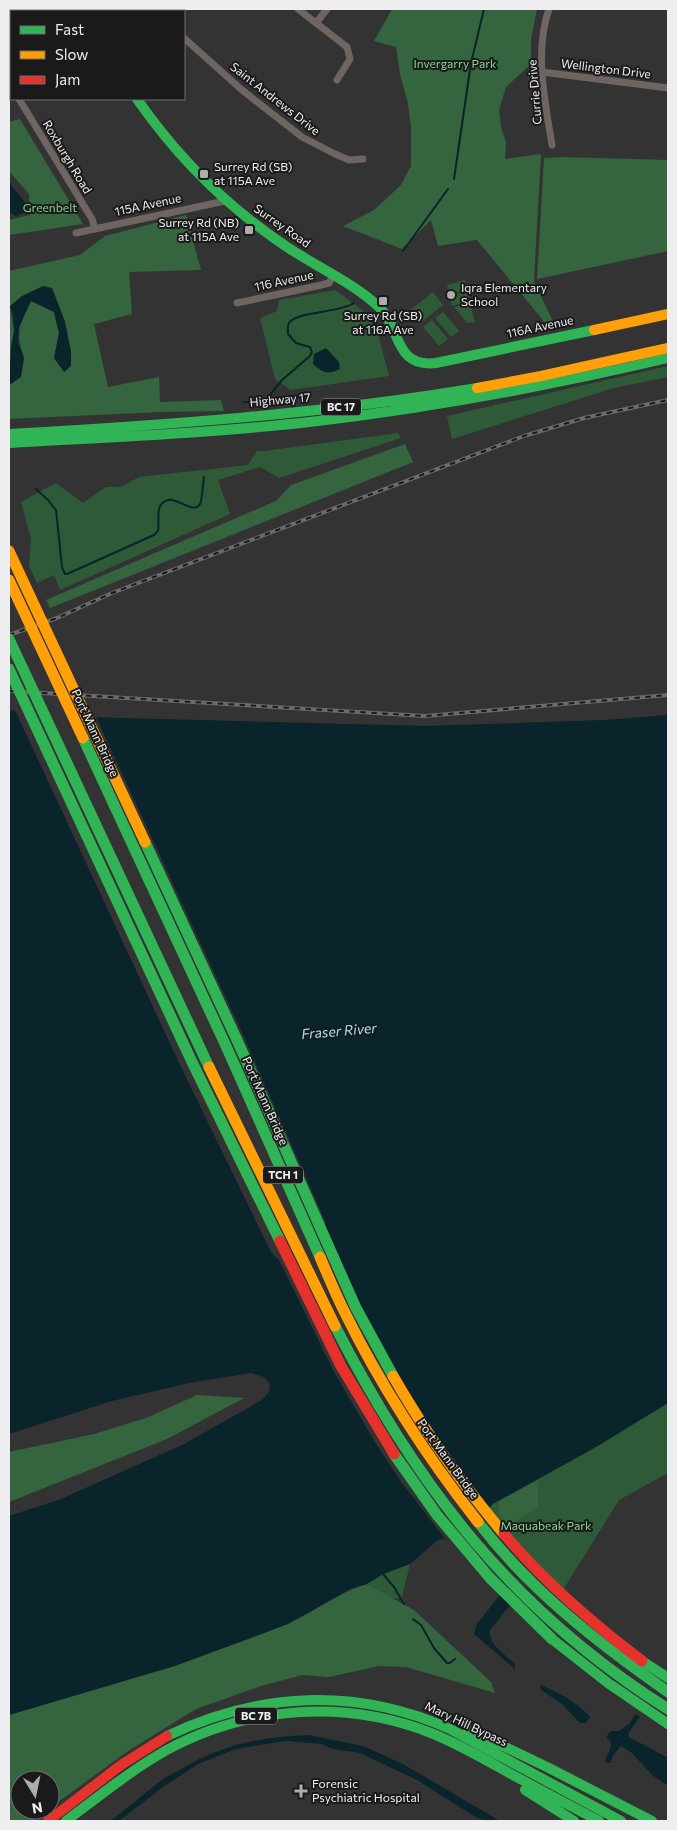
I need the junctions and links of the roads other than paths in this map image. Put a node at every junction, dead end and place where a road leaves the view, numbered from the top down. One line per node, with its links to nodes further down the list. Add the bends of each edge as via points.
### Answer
1 (298, 9): 4 (street)
2 (327, 9): 4 (street)
3 (549, 9): 6 (street, Currie Drive, via 543,26)
4 (316, 24): 7 (street, via 347,47 350,59)
5 (185, 39): 12 (street, Saint Andrews Drive, via 242,90 302,137 349,160)
6 (542, 72): 8 (street, Wellington Drive); 11 (street, Currie Drive)
7 (337, 80)
8 (668, 88)
9 (20, 100): 14 (street, Roxburgh Road)
10 (138, 100): 13 (main road, Surrey Road, via 182,158)
11 (552, 145)
12 (363, 159)
13 (225, 201): 14 (street, 115A Avenue); 16 (main road, Surrey Road, via 273,238)
14 (95, 228): 15 (street, 115A Avenue)
15 (76, 234)
16 (333, 276): 17 (street, 116 Avenue, via 329,283); 21 (main road, Surrey Road, via 382,310 402,349)
17 (237, 303)
18 (668, 314): 21 (main road, 116A Avenue, via 436,363)
19 (668, 348): 22 (main road, Highway 17 / BC 17, via 464,390 315,410 159,425)
20 (668, 358): 23 (main road, Highway 17 / BC 17, via 581,379 465,400 317,421)
21 (418, 362)
22 (9, 434)
23 (9, 443)
24 (9, 551): 28 (main road, bridge, via 233,1031 356,1308 412,1411 463,1484 519,1551 577,1609)
25 (9, 580): 29 (main road, Port Mann Bridge / TCH 1, bridge, via 222,1037 345,1313 406,1425 458,1499 538,1589 600,1644)
26 (9, 639): 31 (main road, TCH 1, bridge, via 283,1222 352,1360 394,1433 452,1514 528,1600 591,1656)
27 (9, 669): 32 (main road, bridge, via 217,1114 341,1366 384,1440 437,1515 520,1609 583,1665)
28 (668, 1678)
29 (668, 1692)
30 (384, 1707): 34 (main road, Mary Hill Bypass / BC 7B, via 343,1700 301,1700 259,1704 219,1714 144,1750); 38 (main road, Mary Hill Bypass, via 448,1728); 39 (main road, via 430,1715 459,1725)
31 (668, 1709)
32 (668, 1724)
33 (468, 1750): 35 (main road, Mary Hill Bypass / BC 7B, via 418,1728 364,1714 310,1710 262,1715 216,1728 166,1750); 36 (main road); 37 (main road, Mary Hill Bypass)
34 (48, 1821)
35 (66, 1821)
36 (574, 1821)
37 (599, 1821)
38 (621, 1821)
39 (652, 1821)

